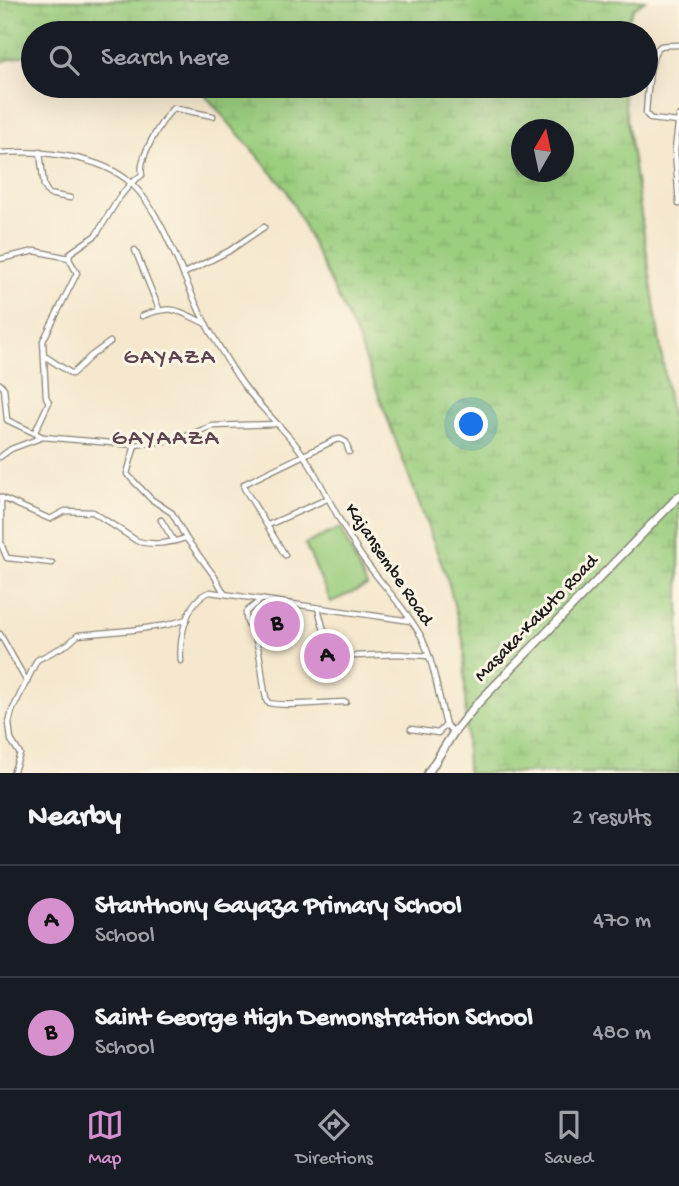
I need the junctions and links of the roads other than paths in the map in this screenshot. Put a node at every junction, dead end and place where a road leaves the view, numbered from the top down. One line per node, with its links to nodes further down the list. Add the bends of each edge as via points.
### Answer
1 (679, 45): 2 (street)
2 (658, 50)
3 (647, 98): 5 (street, via 646,114 651,119)
4 (213, 116): 9 (street, via 173,108 143,157 142,175)
5 (678, 119): 8 (street)
6 (40, 152): 7 (street); 9 (street, via 101,166); 10 (street, via 49,194)
7 (0, 153)
8 (677, 155): 11 (street)
9 (131, 183): 14 (street, via 100,230); 16 (street, Kajansembe Road, via 152,212)
10 (70, 198)
11 (679, 204)
12 (264, 227): 16 (street)
13 (135, 250): 17 (street)
14 (69, 258): 15 (street, via 35,251); 21 (street, via 77,273 43,341)
15 (0, 259)
16 (183, 274): 19 (street, Kajansembe Road)
17 (159, 309): 18 (street); 19 (street, via 185,312)
18 (142, 316)
19 (206, 324): 25 (street, Kajansembe Road, via 245,387)
20 (110, 342): 21 (street, via 72,374)
21 (46, 356): 26 (street, via 49,402)
22 (0, 384): 23 (street)
23 (7, 420): 24 (street); 26 (street)
24 (0, 421)
25 (277, 423): 28 (street, via 212,426 179,439); 30 (street, Kajansembe Road)
26 (35, 432): 27 (street)
27 (43, 437): 28 (street); 31 (street)
28 (135, 445): 37 (street, via 127,474 172,513)
29 (349, 452): 30 (street, via 340,439)
30 (303, 455): 34 (street, Kajansembe Road); 36 (street, via 244,484)
31 (0, 457)
32 (679, 496): 55 (highway, Masaka-Kakuto Road, via 533,644)
33 (1, 498): 38 (street, via 50,519 65,511 93,512 144,544); 40 (street, via 1,544 7,558)
34 (327, 499): 36 (street); 45 (street, Kajansembe Road)
35 (161, 520): 38 (street)
36 (268, 525): 39 (street)
37 (186, 538): 38 (street); 41 (street)
38 (174, 541)
39 (285, 555)
40 (52, 563)
41 (224, 594): 42 (street); 44 (street, via 204,594)
42 (263, 599): 43 (street); 52 (street, via 246,611 246,618 258,645 267,702)
43 (318, 608): 45 (street); 50 (street)
44 (187, 619): 49 (street, via 181,636); 51 (street, via 132,631 78,635 34,662)
45 (411, 621): 48 (street, Kajansembe Road)
46 (0, 634): 51 (street)
47 (355, 656): 48 (street)
48 (429, 656): 53 (street, Kajansembe Road)
49 (181, 661)
50 (335, 672)
51 (27, 682): 56 (street, via 9,723 10,740 20,754)
52 (346, 702)
53 (446, 725): 54 (street, via 438,733); 55 (street)
54 (411, 729)
55 (454, 732): 57 (highway, Masaka-Kakuto Road)
56 (13, 773)
57 (428, 773)

